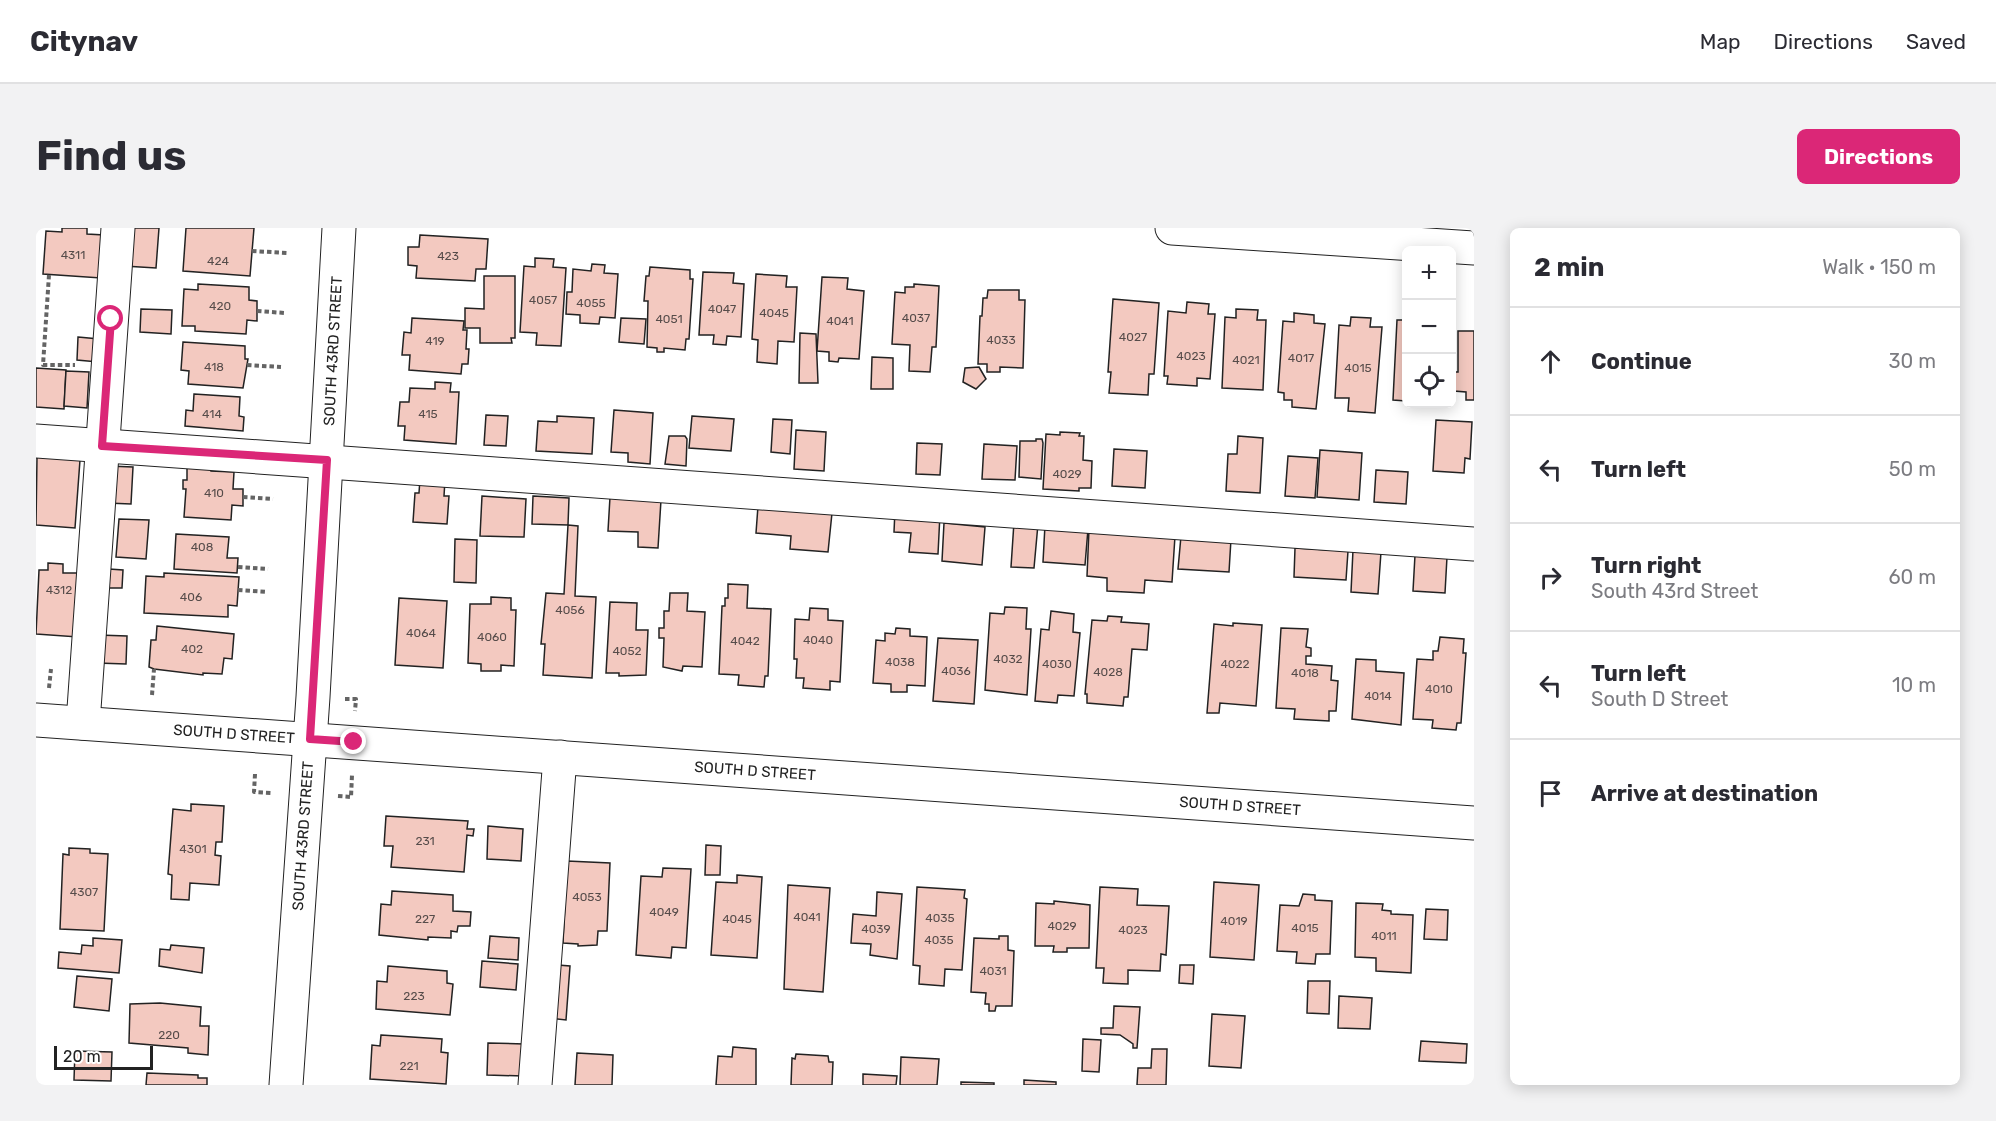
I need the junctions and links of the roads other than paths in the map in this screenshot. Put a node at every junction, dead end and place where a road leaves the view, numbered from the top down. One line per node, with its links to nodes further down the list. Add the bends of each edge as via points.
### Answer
1 (118, 228): 6 (street)
2 (339, 228): 7 (street, SOUTH 43RD STREET)
3 (1172, 228): 4 (street)
4 (1474, 248)
5 (36, 441): 6 (street)
6 (102, 446): 7 (street); 10 (street)
7 (327, 460): 8 (street); 11 (street, SOUTH 43RD STREET)
8 (1474, 544)
9 (36, 720): 10 (street, SOUTH D STREET)
10 (83, 723): 11 (street, SOUTH D STREET)
11 (310, 739): 12 (street, SOUTH D STREET); 14 (street, SOUTH 43RD STREET)
12 (560, 757): 13 (street, SOUTH D STREET); 15 (street)
13 (1474, 823)
14 (286, 1085)
15 (535, 1085)

